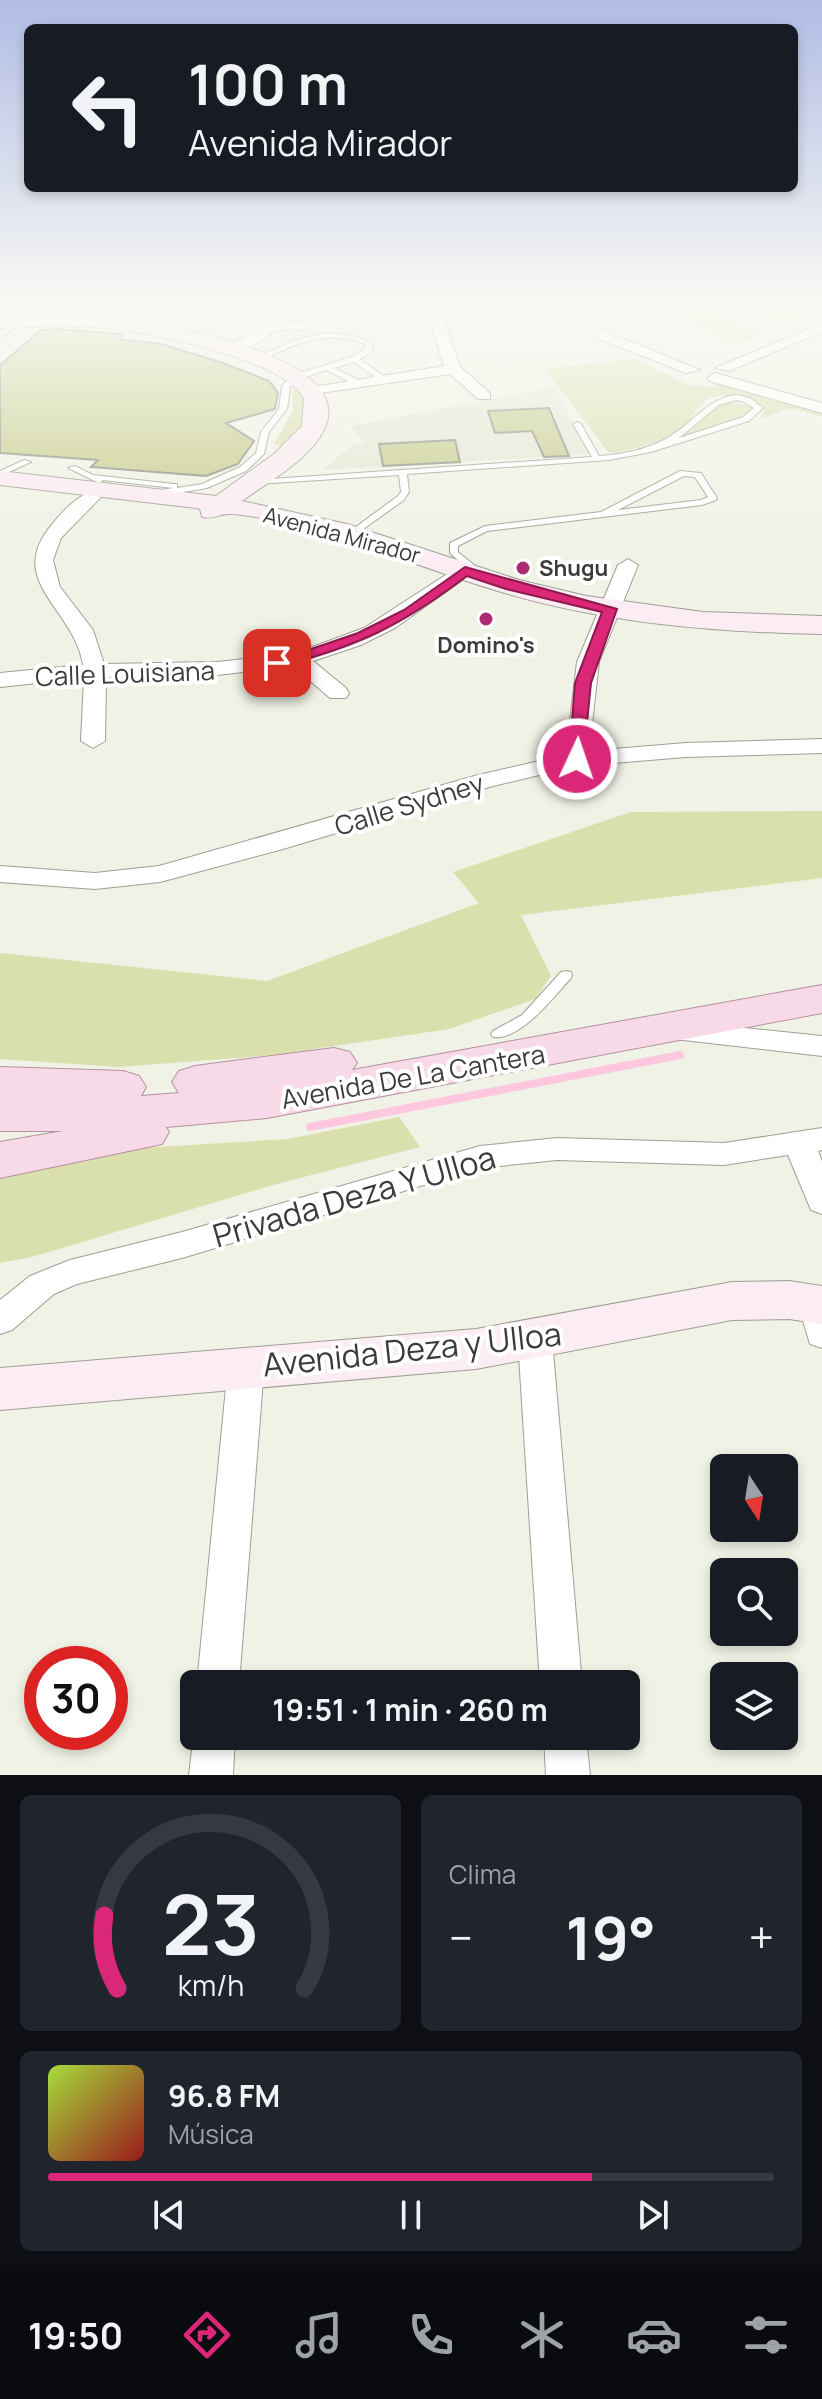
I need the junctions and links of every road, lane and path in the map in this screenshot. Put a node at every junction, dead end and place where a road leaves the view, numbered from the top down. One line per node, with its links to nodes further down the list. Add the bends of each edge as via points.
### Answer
1 (289, 388): 14 (lane)
2 (306, 388): 14 (main road, via 317,413 309,435 277,463)
3 (475, 388): 6 (street)
4 (764, 388): 8 (street)
5 (779, 388): 7 (street)
6 (484, 396)
7 (822, 399)
8 (822, 408)
9 (577, 424): 11 (lane)
10 (648, 450): 10 (lane, via 746,419 759,408 736,399 719,401 683,432); 11 (lane)
11 (597, 459): 15 (lane)
12 (27, 462): 16 (lane)
13 (72, 468): 17 (lane)
14 (251, 472): 15 (lane); 19 (lane); 21 (main road)
15 (403, 472): 23 (lane, via 401,498)
16 (0, 476): 17 (main road, Avenida Mirador)
17 (98, 487): 18 (main road, Avenida Mirador); 19 (lane); 20 (main road, Avenida Mirador); 21 (main road, Avenida Mirador); 31 (street, via 50,538 41,566 49,586 82,629)
18 (0, 489)
19 (189, 489): 20 (lane)
20 (148, 494): 21 (main road, Avenida Mirador)
21 (216, 508): 23 (main road, Avenida Mirador); 25 (main road, Avenida Mirador)
22 (605, 513): 22 (lane, via 683,473 698,475 713,498); 25 (lane, via 467,535 452,549 469,565)
23 (352, 534): 25 (main road, Avenida Mirador)
24 (628, 565): 26 (street)
25 (459, 575): 26 (main road, Avenida Mirador, via 524,601); 30 (street, Calle Louisiana, via 409,613 335,648)
26 (608, 614): 27 (main road, Avenida Mirador); 28 (main road, Avenida Mirador, via 704,631); 36 (street, via 583,683)
27 (822, 625)
28 (822, 635)
29 (272, 637): 30 (street)
30 (298, 659): 31 (street, Calle Louisiana, via 221,669); 33 (street)
31 (95, 671): 32 (street, Calle Louisiana); 34 (street)
32 (0, 680)
33 (338, 693)
34 (93, 741)
35 (822, 746): 36 (street, Calle Sydney)
36 (577, 759): 37 (street, Calle Sydney, via 160,874 95,881)
37 (0, 874)
38 (566, 975): 42 (lane, via 527,1018)
39 (822, 976): 42 (main road, Avenida De La Cantera)
40 (822, 999): 41 (main road, Avenida De La Cantera)
41 (665, 1030): 43 (street); 45 (main road, Avenida De La Cantera)
42 (498, 1034): 44 (main road, Avenida De La Cantera, via 214,1080 106,1088)
43 (822, 1046)
44 (0, 1083)
45 (267, 1102): 46 (main road, Avenida De La Cantera, via 126,1114); 48 (main road)
46 (0, 1114)
47 (811, 1142): 49 (street); 51 (street, Privada Deza Y Ulloa, via 724,1154 557,1149 480,1157 70,1273 42,1285)
48 (0, 1160)
49 (822, 1202)
50 (820, 1314): 52 (main road, Avenida Deza y Ulloa, via 789,1300 732,1301)
51 (0, 1320)
52 (535, 1340): 53 (main road, Avenida Deza y Ulloa); 56 (street)
53 (246, 1367): 54 (main road, Avenida Deza y Ulloa); 55 (street)
54 (0, 1389)
55 (219, 1670)
56 (560, 1670)
57 (213, 1750): 59 (street)
58 (566, 1750): 60 (street)
59 (211, 1775)
60 (568, 1775)

